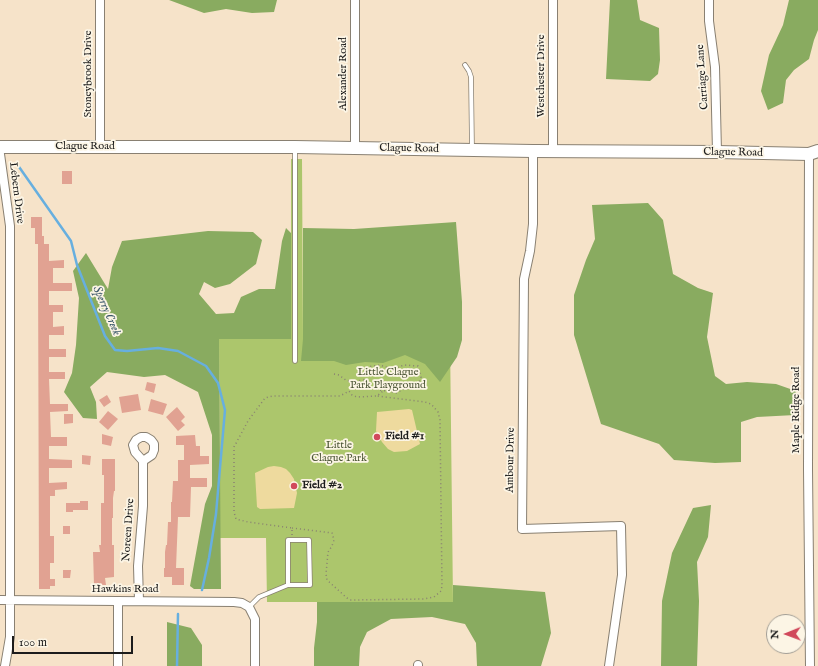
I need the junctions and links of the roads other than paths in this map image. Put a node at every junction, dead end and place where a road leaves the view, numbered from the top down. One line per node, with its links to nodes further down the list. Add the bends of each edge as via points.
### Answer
1 (100, 0): 8 (street, Stoneybrook Drive)
2 (355, 0): 9 (street, Alexander Road)
3 (553, 0): 12 (street, Westchester Drive)
4 (709, 0): 13 (street, Carriage Lane, via 715,67)
5 (465, 65): 10 (lane, via 471,77)
6 (0, 147): 8 (main road, Clague Road)
7 (295, 147): 8 (main road, Clague Road); 9 (main road, Clague Road); 16 (lane)
8 (100, 148)
9 (355, 148): 10 (main road, Clague Road)
10 (472, 150): 11 (main road, Clague Road)
11 (534, 151): 12 (main road, Clague Road); 27 (street, Ambour Drive, via 533,224 524,279 522,529 621,526 622,575)
12 (553, 151): 13 (main road, Clague Road)
13 (717, 152): 14 (main road, Clague Road)
14 (814, 152): 28 (street, Maple Ridge Road, via 808,469)
15 (0, 154): 20 (street, Lebern Drive, via 10,226)
16 (295, 361)
17 (143, 461): 21 (street, Noreen Drive)
18 (288, 585): 18 (lane, via 288,540 309,540 310,585); 23 (lane, via 259,597)
19 (0, 600): 20 (street, Hawkins Road)
20 (11, 600): 22 (street, Hawkins Road); 24 (street, Lebern Drive, via 10,637)
21 (138, 601): 22 (street, Hawkins Road); 23 (street, Hawkins Road, via 234,602)
22 (118, 602): 25 (street)
23 (249, 607): 26 (street, via 255,618)
24 (5, 666)
25 (118, 666)
26 (256, 666)
27 (609, 666)
28 (810, 666)

